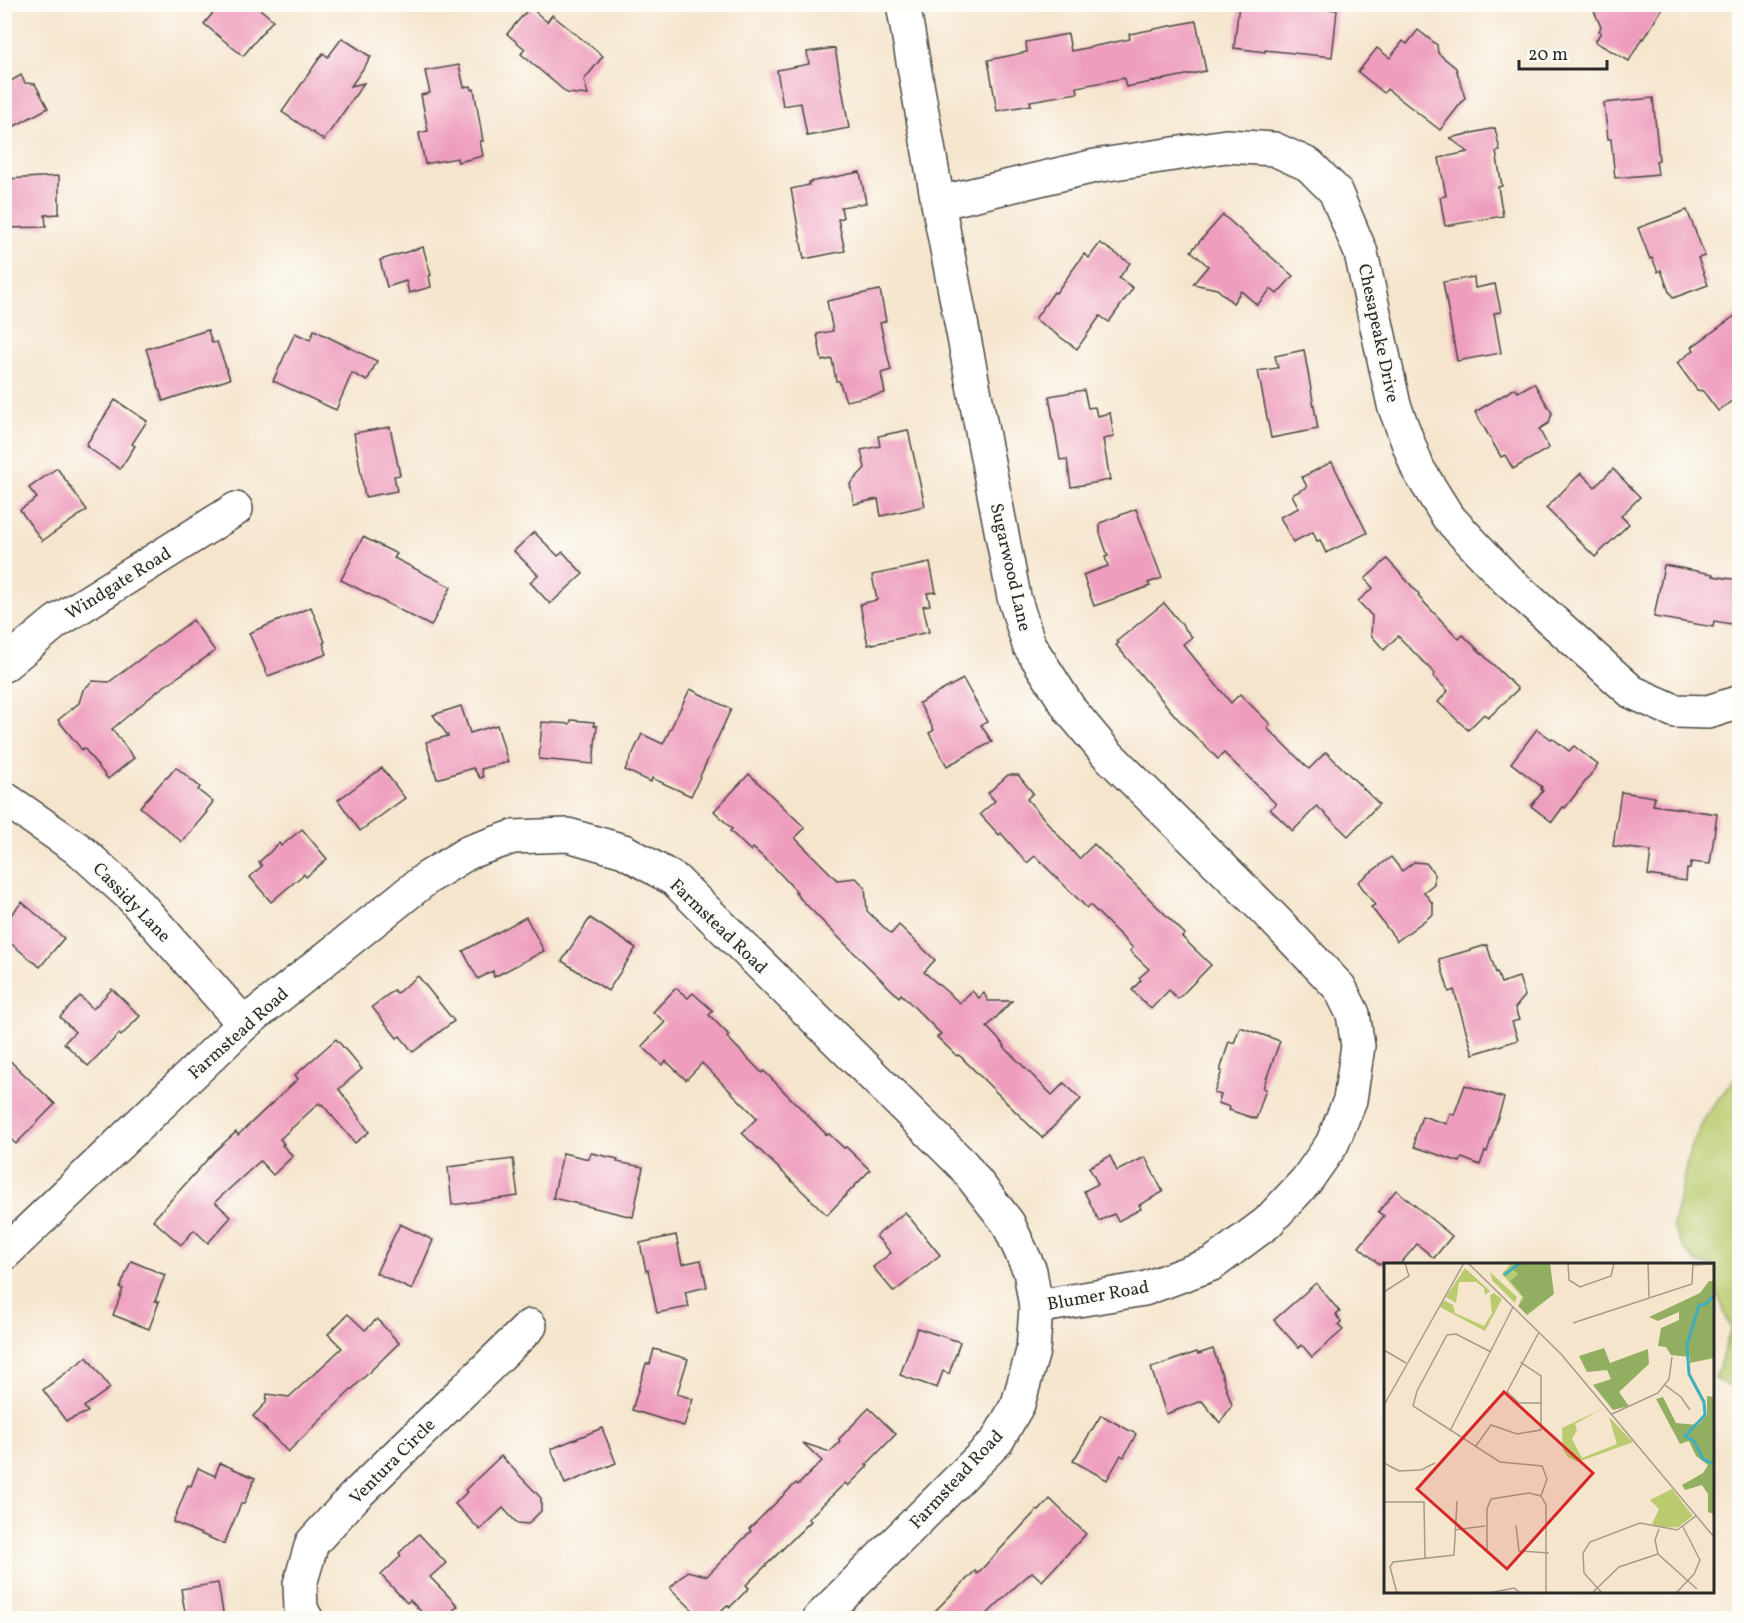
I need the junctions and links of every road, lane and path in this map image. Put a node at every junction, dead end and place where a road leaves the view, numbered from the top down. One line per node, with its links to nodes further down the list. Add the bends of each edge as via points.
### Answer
1 (903, 4): 2 (street, Sugarwood Lane)
2 (938, 203): 5 (street, Chesapeake Drive, via 1095,166 1226,146 1274,149 1309,165 1335,191 1361,253 1394,405 1418,470 1448,517 1507,580 1632,692 1675,711 1708,712); 8 (street, Sugarwood Lane, via 1014,597 1029,645 1071,711 1107,754 1340,988 1353,1014 1358,1046 1350,1100 1332,1144)
3 (236, 509): 4 (street, Windgate Road, via 56,622)
4 (4, 665)
5 (1740, 702)
6 (4, 798): 7 (street, Cassidy Lane, via 81,851 132,897)
7 (244, 1024): 9 (street, Farmstead Road); 10 (street, Farmstead Road, via 427,878 469,852 513,837 568,835 624,851 675,880 963,1165 1008,1223 1030,1271)
8 (1306, 1181): 10 (street, Blumer Road, via 1267,1223 1212,1264 1144,1289)
9 (4, 1254)
10 (1036, 1306): 13 (street, Farmstead Road, via 1034,1351 1018,1404 997,1441)
11 (530, 1326): 12 (street, Ventura Circle, via 312,1543 300,1584)
12 (306, 1618)
13 (820, 1618)

